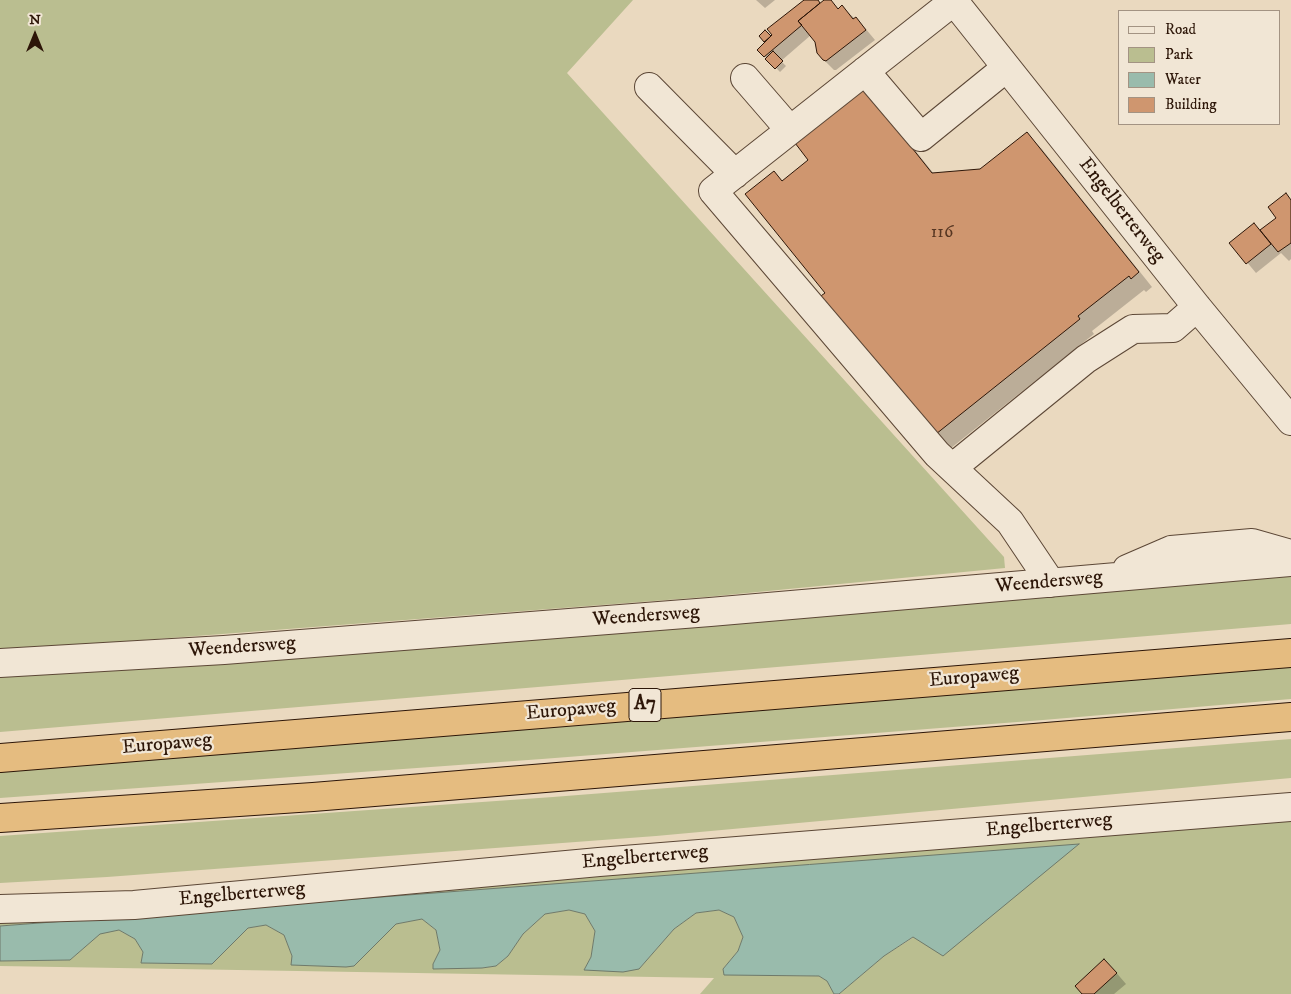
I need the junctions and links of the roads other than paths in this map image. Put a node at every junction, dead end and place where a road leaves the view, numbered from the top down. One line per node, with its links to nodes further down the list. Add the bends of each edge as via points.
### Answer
1 (953, 1): 2 (street, Engelberterweg); 3 (street)
2 (1006, 68): 3 (street, via 921,137); 8 (street, Engelberterweg)
3 (865, 71): 6 (street)
4 (745, 78): 6 (street)
5 (649, 87): 7 (street)
6 (790, 130): 7 (street)
7 (735, 174): 10 (street, via 713,191)
8 (1197, 308): 9 (street, Engelberterweg); 10 (street, via 1173,328 1133,329 1086,359)
9 (1291, 421)
10 (952, 468): 14 (street, via 1010,522)
11 (1291, 554): 13 (street, via 1252,543 1171,550)
12 (1291, 562): 13 (street, Weendersweg)
13 (1105, 579): 14 (street, Weendersweg)
14 (1051, 583): 16 (street, Weendersweg, via 234,649)
15 (1291, 652): 18 (highway, Europaweg / A7)
16 (0, 663)
17 (1291, 717): 20 (highway, via 333,796)
18 (0, 758)
19 (1291, 807): 21 (street, Engelberterweg, via 599,862 134,904)
20 (0, 818)
21 (0, 909)

